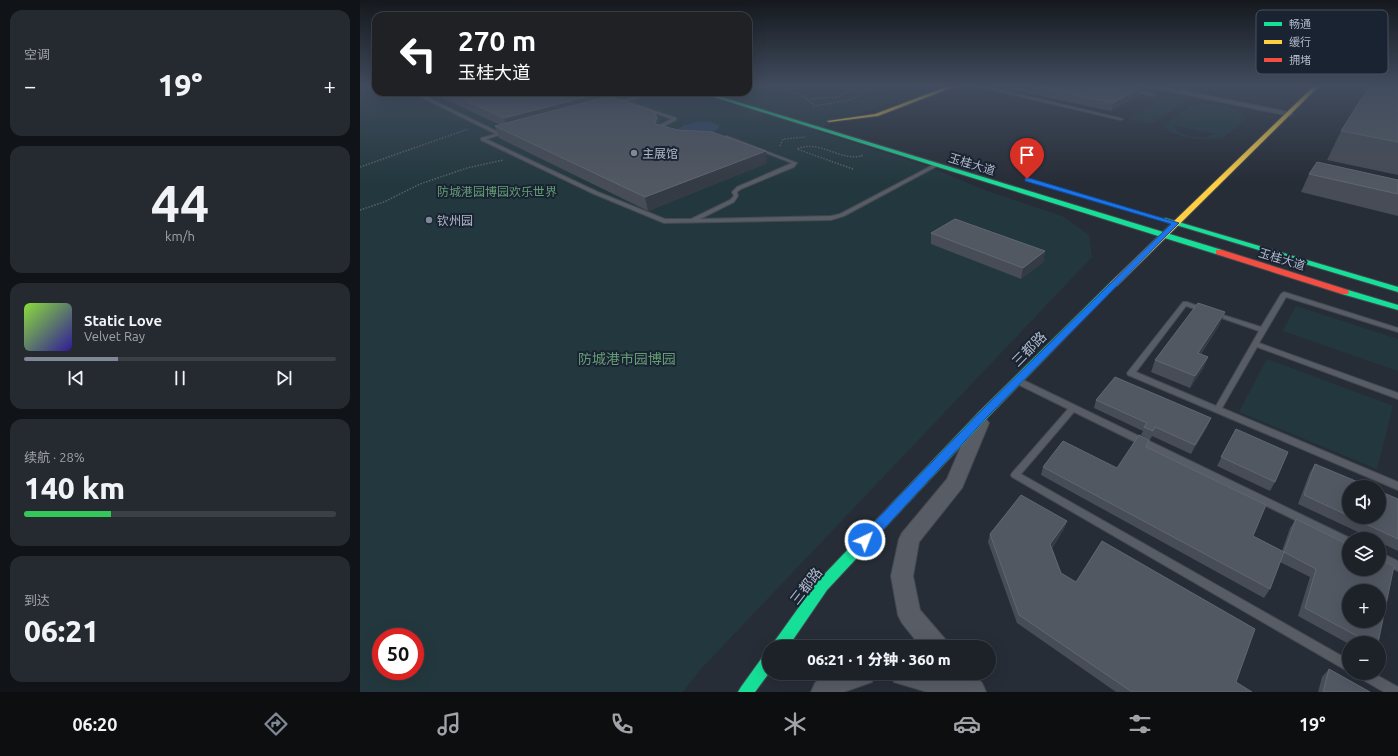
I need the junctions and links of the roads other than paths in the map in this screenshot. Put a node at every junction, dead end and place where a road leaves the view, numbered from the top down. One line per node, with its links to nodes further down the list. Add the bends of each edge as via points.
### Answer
1 (467, 118): 13 (lane)
2 (673, 118): 10 (lane, via 675,119)
3 (785, 118): 16 (main road, 玉桂大道)
4 (857, 118): 11 (main road, via 825,120)
5 (873, 118): 9 (main road)
6 (1118, 118): 8 (lane)
7 (1285, 118): 19 (main road, 三都路)
8 (1121, 119)
9 (869, 124)
10 (661, 126)
11 (851, 127)
12 (514, 130): 13 (lane)
13 (499, 134): 18 (lane, via 482,139 596,193 664,221)
14 (713, 141): 18 (lane, via 727,137 795,163 739,188 734,192 736,196 732,202)
15 (948, 160): 16 (main road)
16 (937, 165): 18 (lane, via 831,218); 20 (main road, 玉桂大道)
17 (1153, 217): 19 (main road, 玉桂大道)
18 (689, 222)
19 (1175, 223): 20 (main road, 三都路); 21 (main road, 玉桂大道)
20 (1163, 235): 22 (main road, 玉桂大道); 26 (main road, 三都路)
21 (1398, 290)
22 (1398, 308)
23 (1263, 330): 24 (lane, via 1284,294); 25 (lane); 29 (lane, via 1185,303 1131,373)
24 (1398, 330)
25 (1255, 344): 27 (lane); 29 (lane)
26 (1017, 381): 28 (lane); 30 (main road, 三都路)
27 (1398, 396)
28 (1073, 408): 32 (lane); 37 (lane, via 1015,475)
29 (1217, 410): 31 (lane)
30 (984, 414): 35 (main road, 三都路, via 822,586); 36 (street, via 955,483 909,538 902,576 910,615)
31 (1398, 486)
32 (1342, 539)
33 (1386, 560): 34 (lane)
34 (1398, 566)
35 (784, 640)
36 (930, 640)
37 (1342, 662)
38 (762, 670): 43 (main road)
39 (841, 680): 44 (street)
40 (929, 680): 45 (street)
41 (963, 680): 45 (street)
42 (1374, 680): 46 (lane)
43 (746, 692)
44 (824, 692)
45 (973, 692)
46 (1395, 692)

